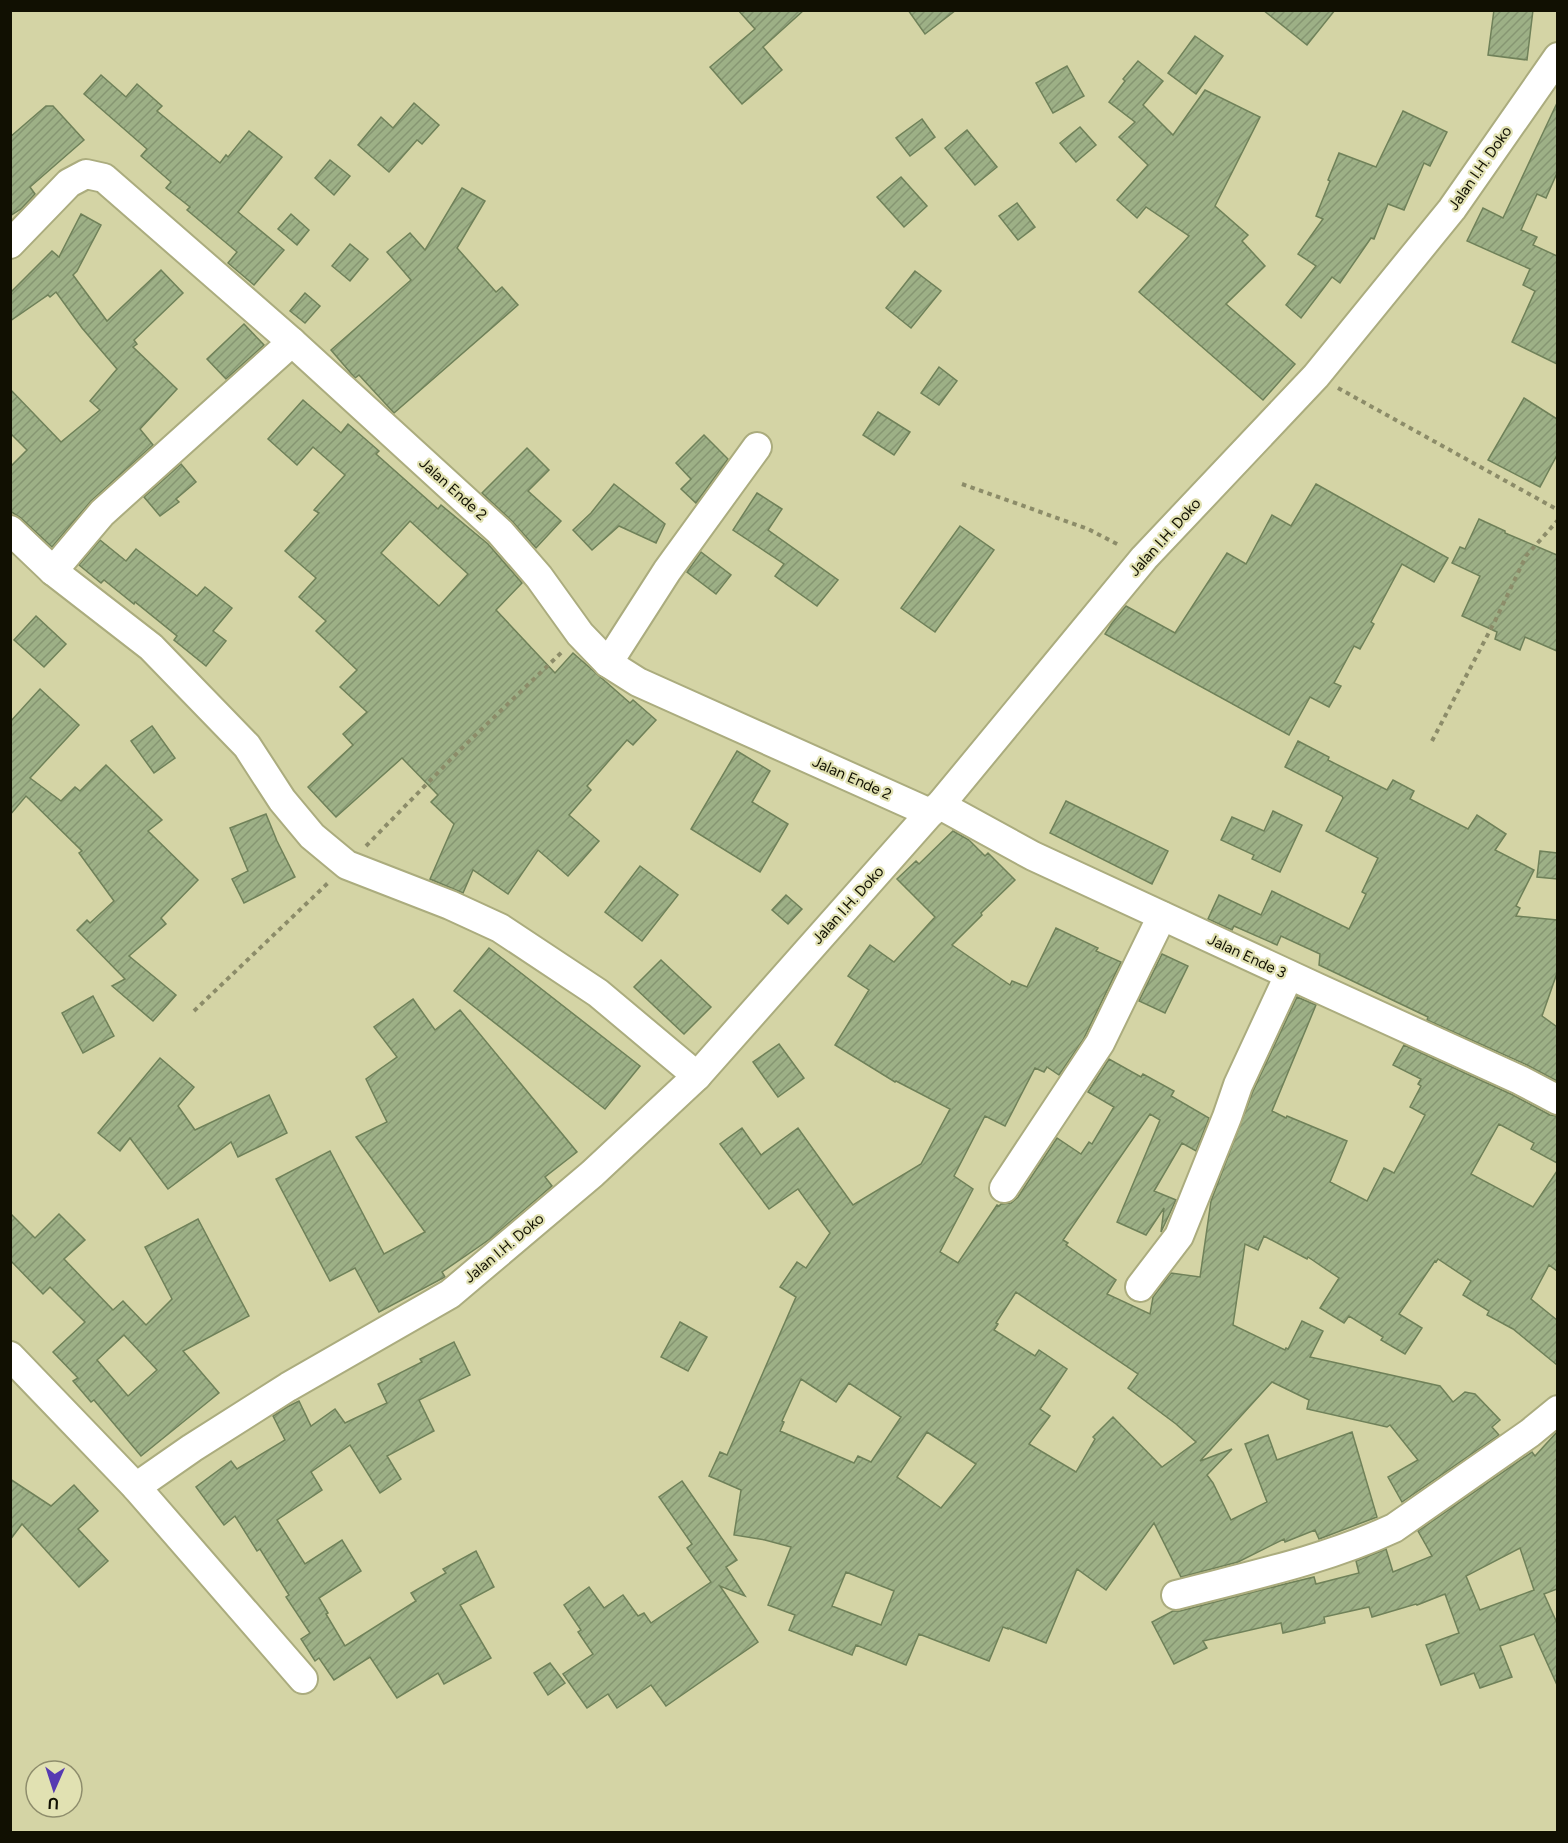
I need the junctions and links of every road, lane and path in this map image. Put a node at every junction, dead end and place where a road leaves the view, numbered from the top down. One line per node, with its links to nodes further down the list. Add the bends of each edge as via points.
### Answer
1 (1557, 57): 4 (street, Jalan I.H. Doko, via 1452,209)
2 (10, 244): 3 (street, Jalan Ende 2, via 69,183 86,174 104,178)
3 (292, 342): 11 (street, via 102,513); 12 (street, Jalan Ende 2, via 500,532)
4 (1316, 376): 7 (path); 10 (street, Jalan I.H. Doko)
5 (757, 447): 13 (street)
6 (962, 484): 10 (path, via 1088,529)
7 (1557, 510)
8 (1557, 520): 14 (path, via 1526,556)
9 (10, 530): 11 (street)
10 (1144, 558): 15 (street, Jalan I.H. Doko)
11 (53, 571): 16 (street, via 159,655 247,746 282,800 312,836)
12 (580, 634): 13 (street, Jalan Ende 2); 16 (path)
13 (608, 663): 15 (street, Jalan Ende 2, via 638,682)
14 (1432, 741)
15 (935, 809): 17 (street, Jalan Ende 3); 20 (street, Jalan I.H. Doko)
16 (347, 866): 19 (path); 20 (street, via 501,928 598,993)
17 (1161, 916): 18 (street, Jalan Ende 3); 22 (street, via 1100,1043)
18 (1289, 975): 21 (street, Jalan Ende 3); 23 (street, via 1238,1085 1179,1236)
19 (194, 1011)
20 (697, 1076): 26 (street, Jalan I.H. Doko, via 592,1174 450,1294 288,1387)
21 (1557, 1100)
22 (1004, 1188)
23 (1140, 1287)
24 (10, 1356): 26 (street)
25 (1557, 1410): 27 (street, via 1394,1528 1298,1563)
26 (136, 1486): 28 (street)
27 (1176, 1595)
28 (303, 1679)

